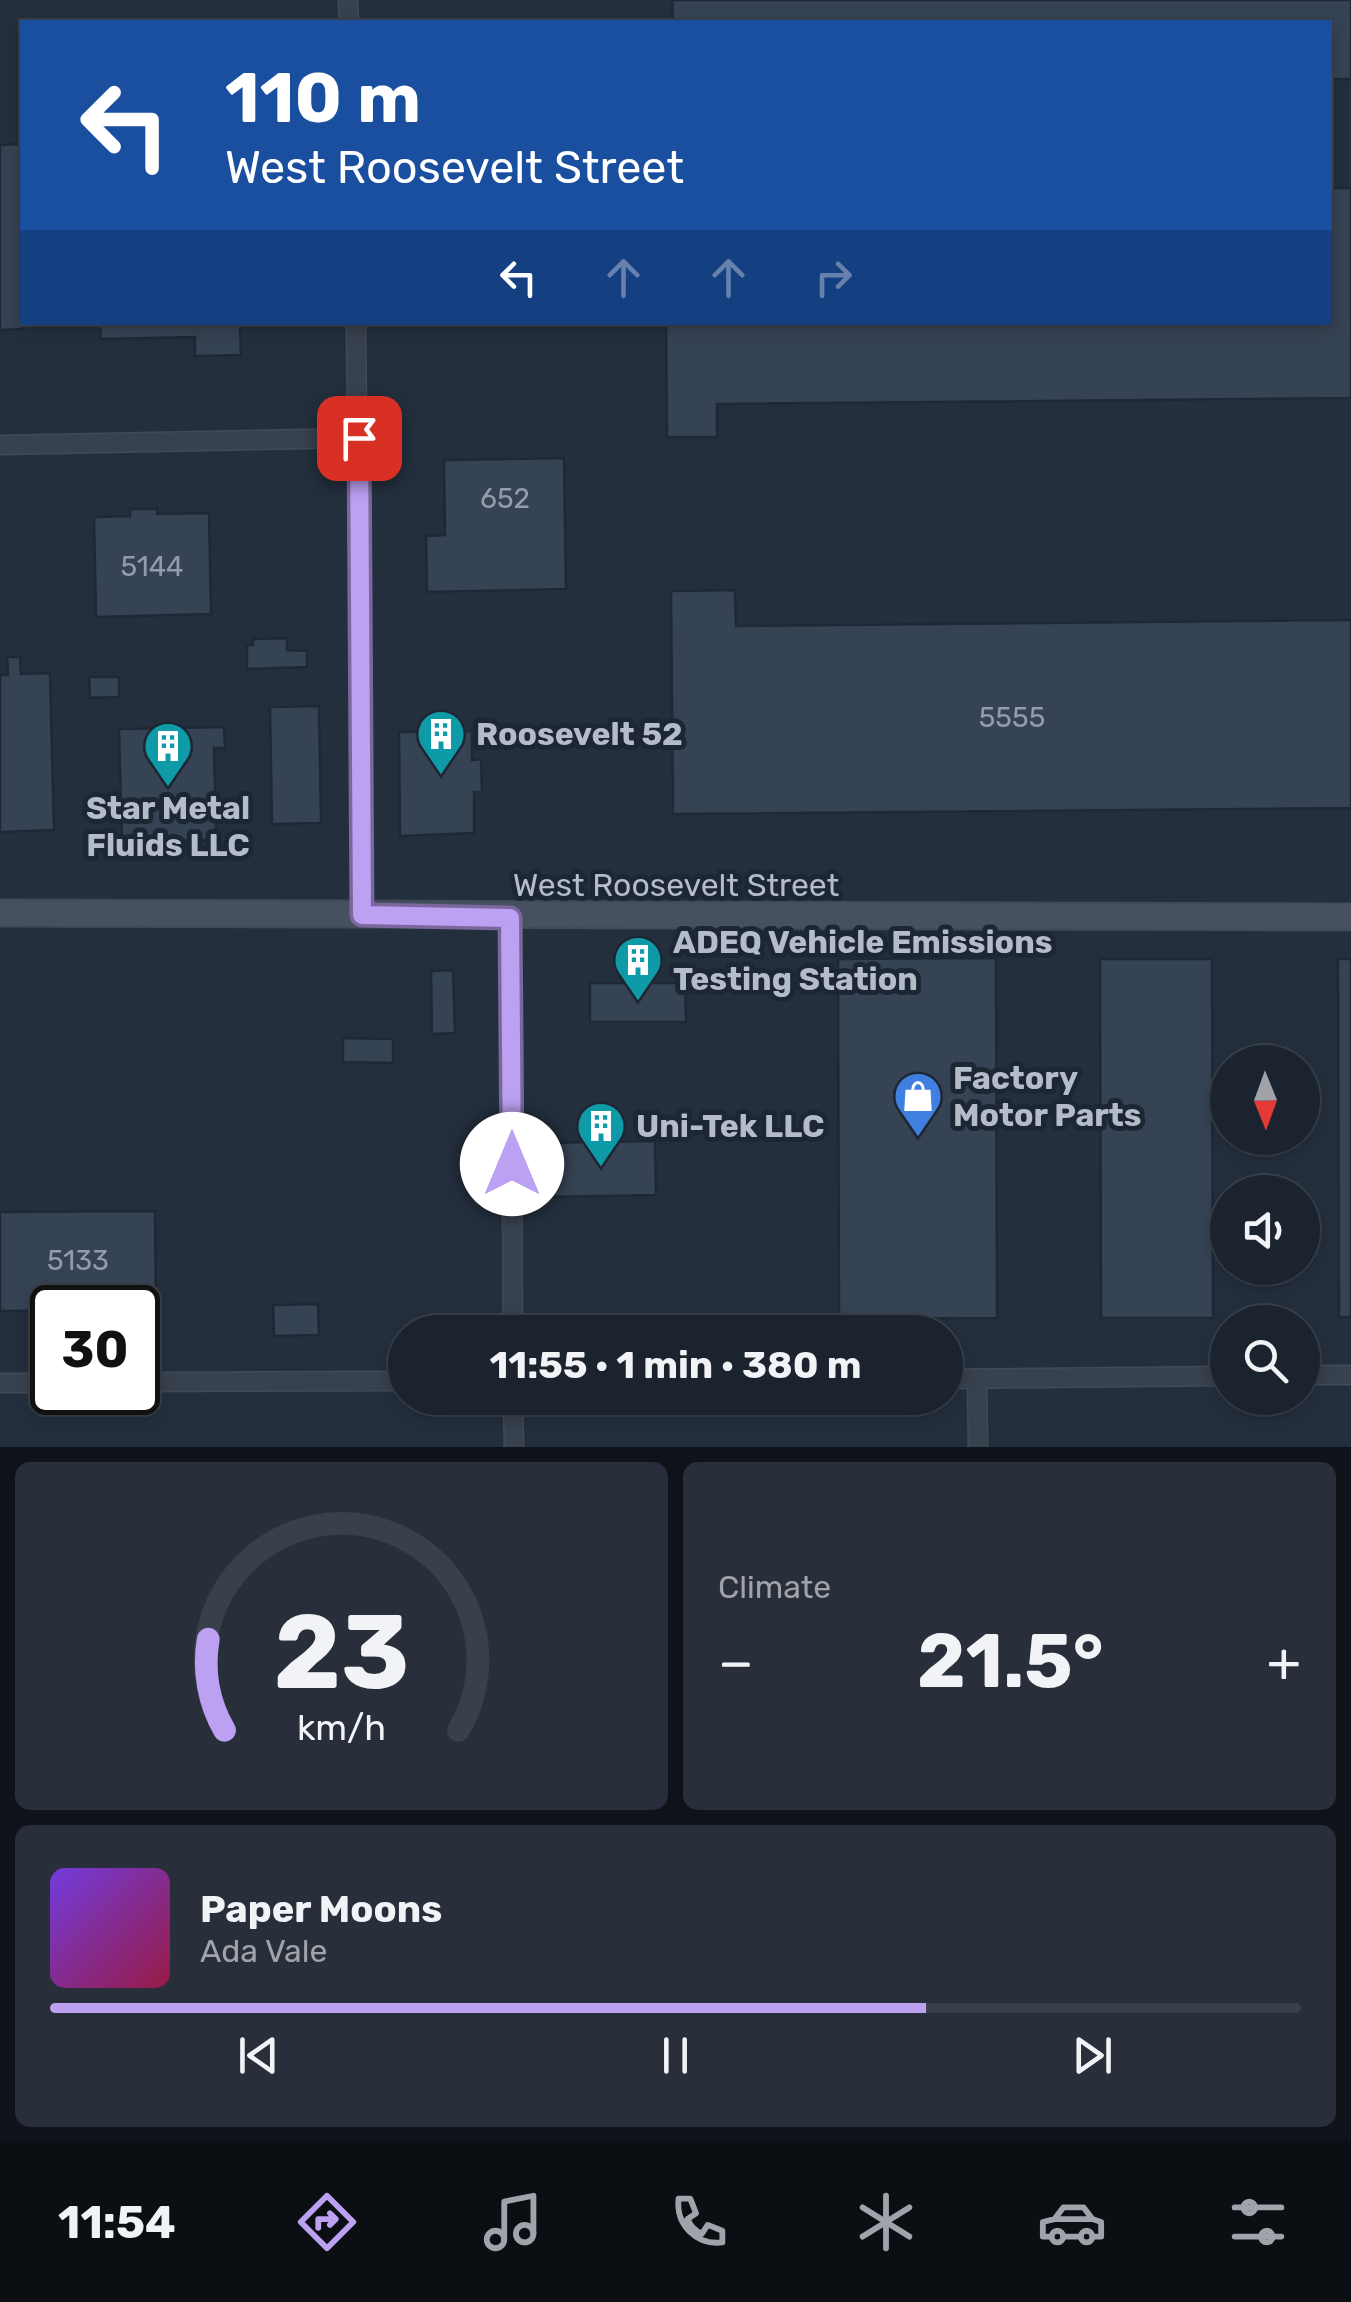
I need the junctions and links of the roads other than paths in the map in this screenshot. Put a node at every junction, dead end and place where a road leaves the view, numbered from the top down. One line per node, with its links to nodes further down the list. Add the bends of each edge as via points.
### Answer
1 (356, 325): 2 (street)
2 (359, 438): 3 (street); 5 (street)
3 (0, 446)
4 (0, 913): 5 (street, West Roosevelt Street)
5 (362, 915): 6 (street, West Roosevelt Street)
6 (510, 918): 7 (street, West Roosevelt Street); 8 (street)
7 (1351, 918)
8 (513, 1315)
9 (1320, 1375): 10 (street)
10 (1351, 1375)
11 (1210, 1376): 13 (street)
12 (963, 1378): 13 (street)
13 (978, 1378): 20 (street)
14 (388, 1381): 15 (street)
15 (160, 1382)
16 (0, 1383): 17 (street)
17 (30, 1383)
18 (514, 1415): 19 (street)
19 (514, 1447)
20 (978, 1447)

